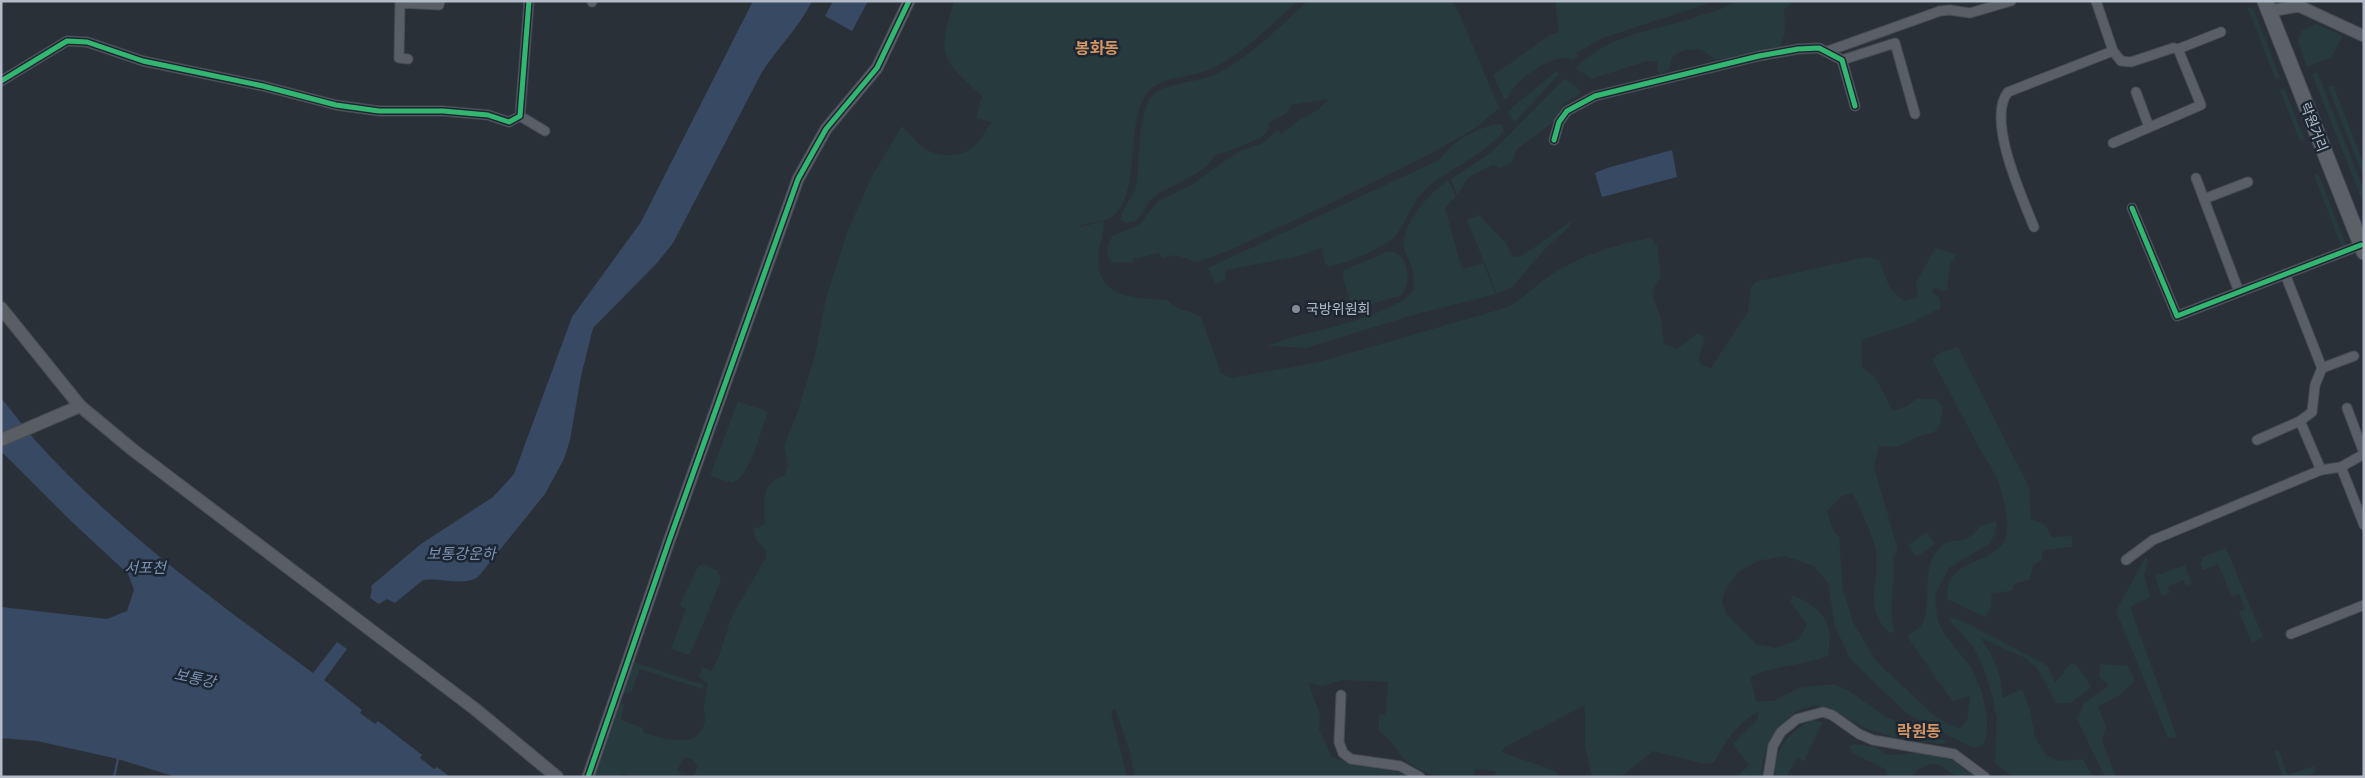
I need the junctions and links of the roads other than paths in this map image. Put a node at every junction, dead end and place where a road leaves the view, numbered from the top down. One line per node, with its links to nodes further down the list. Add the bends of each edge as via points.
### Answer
1 (440, 1): 12 (street, via 439,5 400,3 399,58)
2 (529, 1): 18 (street)
3 (909, 1): 48 (street, via 876,68 826,129 798,179)
4 (2011, 1): 10 (street, via 1970,13 1940,10)
5 (2096, 1): 11 (street)
6 (2267, 6): 8 (street, via 2299,6); 28 (main road, 락원거리)
7 (2221, 32): 9 (street)
8 (2364, 36)
9 (2178, 49): 11 (street, via 2131,62 2121,61); 19 (street, via 2201,105)
10 (1828, 50): 13 (street); 21 (street, via 1798,49 1759,56 1595,96 1567,111 1559,122)
11 (2114, 51): 27 (street, via 2008,92 2002,99 2002,140)
12 (408, 59)
13 (1842, 60): 16 (street); 17 (street, via 1894,43)
14 (1, 81): 18 (street, via 67,41 87,42 143,61 263,86 336,106 488,115 509,122)
15 (2136, 92): 19 (street)
16 (1855, 106)
17 (1915, 114)
18 (520, 116): 20 (street)
19 (2149, 127): 22 (street)
20 (545, 131)
21 (1554, 140)
22 (2113, 143)
23 (2196, 178): 25 (street)
24 (2248, 182): 25 (street)
25 (2204, 199): 30 (street)
26 (2132, 208): 30 (street, via 2177,316)
27 (2034, 227)
28 (2362, 248): 29 (street)
29 (2285, 274): 30 (street); 33 (street)
30 (2239, 292)
31 (1, 308): 34 (main road)
32 (2354, 356): 33 (street)
33 (2322, 368): 36 (street, via 2315,385 2312,412)
34 (80, 406): 37 (main road); 47 (main road, via 133,450 476,709)
35 (2347, 408): 39 (street)
36 (2300, 420): 38 (street); 41 (street)
37 (1, 440)
38 (2257, 440)
39 (2364, 454): 40 (street)
40 (2341, 467): 41 (street); 42 (street)
41 (2321, 470): 43 (street, via 2153,540)
42 (2364, 526)
43 (2126, 560)
44 (2364, 605): 45 (street)
45 (2291, 634)
46 (1341, 695): 49 (street, via 1339,742 1343,754 1351,759 1400,766)
47 (557, 777)
48 (588, 777)
49 (1420, 777)
50 (1768, 777): 51 (street, via 1773,746 1781,732 1797,719 1823,712 1873,740 1954,754)
51 (1985, 777)

